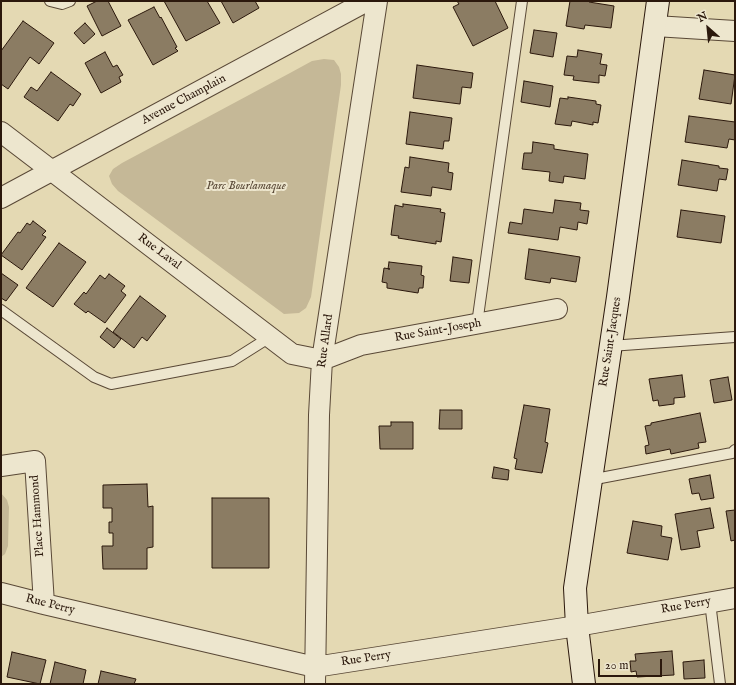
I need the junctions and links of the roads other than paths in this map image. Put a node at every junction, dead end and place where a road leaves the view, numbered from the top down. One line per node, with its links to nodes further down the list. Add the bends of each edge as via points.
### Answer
1 (50, 1): 2 (lane, via 62,4)
2 (70, 1)
3 (367, 1): 10 (street, Avenue Champlain)
4 (377, 1): 18 (street, Rue Allard)
5 (522, 1): 14 (lane)
6 (658, 1): 7 (main road, Rue Saint-Jacques)
7 (655, 26): 8 (street); 17 (main road, Rue Saint-Jacques)
8 (735, 31)
9 (1, 132): 10 (street, Rue Laval)
10 (53, 171): 11 (street, Avenue Champlain); 15 (street, Rue Laval)
11 (1, 198)
12 (557, 309): 14 (street, Rue Saint-Joseph)
13 (1, 310): 15 (lane, via 94,377 111,384 232,360)
14 (477, 324): 18 (street, Rue Saint-Joseph, via 361,345)
15 (270, 337): 18 (street, Rue Laval, via 292,354)
16 (735, 337): 17 (lane)
17 (610, 346): 21 (main road, Rue Saint-Jacques)
18 (322, 360): 27 (street, Rue Allard)
19 (735, 450): 21 (lane, via 732,453)
20 (1, 466): 25 (street, Place Hammond, via 35,461)
21 (590, 480): 26 (main road, Rue Saint-Jacques, via 575,588)
22 (1, 593): 25 (street, Rue Perry)
23 (735, 598): 24 (street, Rue Perry)
24 (710, 602): 26 (street, Rue Perry); 29 (lane)
25 (44, 604): 27 (street, Rue Perry)
26 (577, 626): 27 (street, Rue Perry); 28 (main road, Rue Saint-Jacques)
27 (315, 675)
28 (584, 684)
29 (720, 684)

